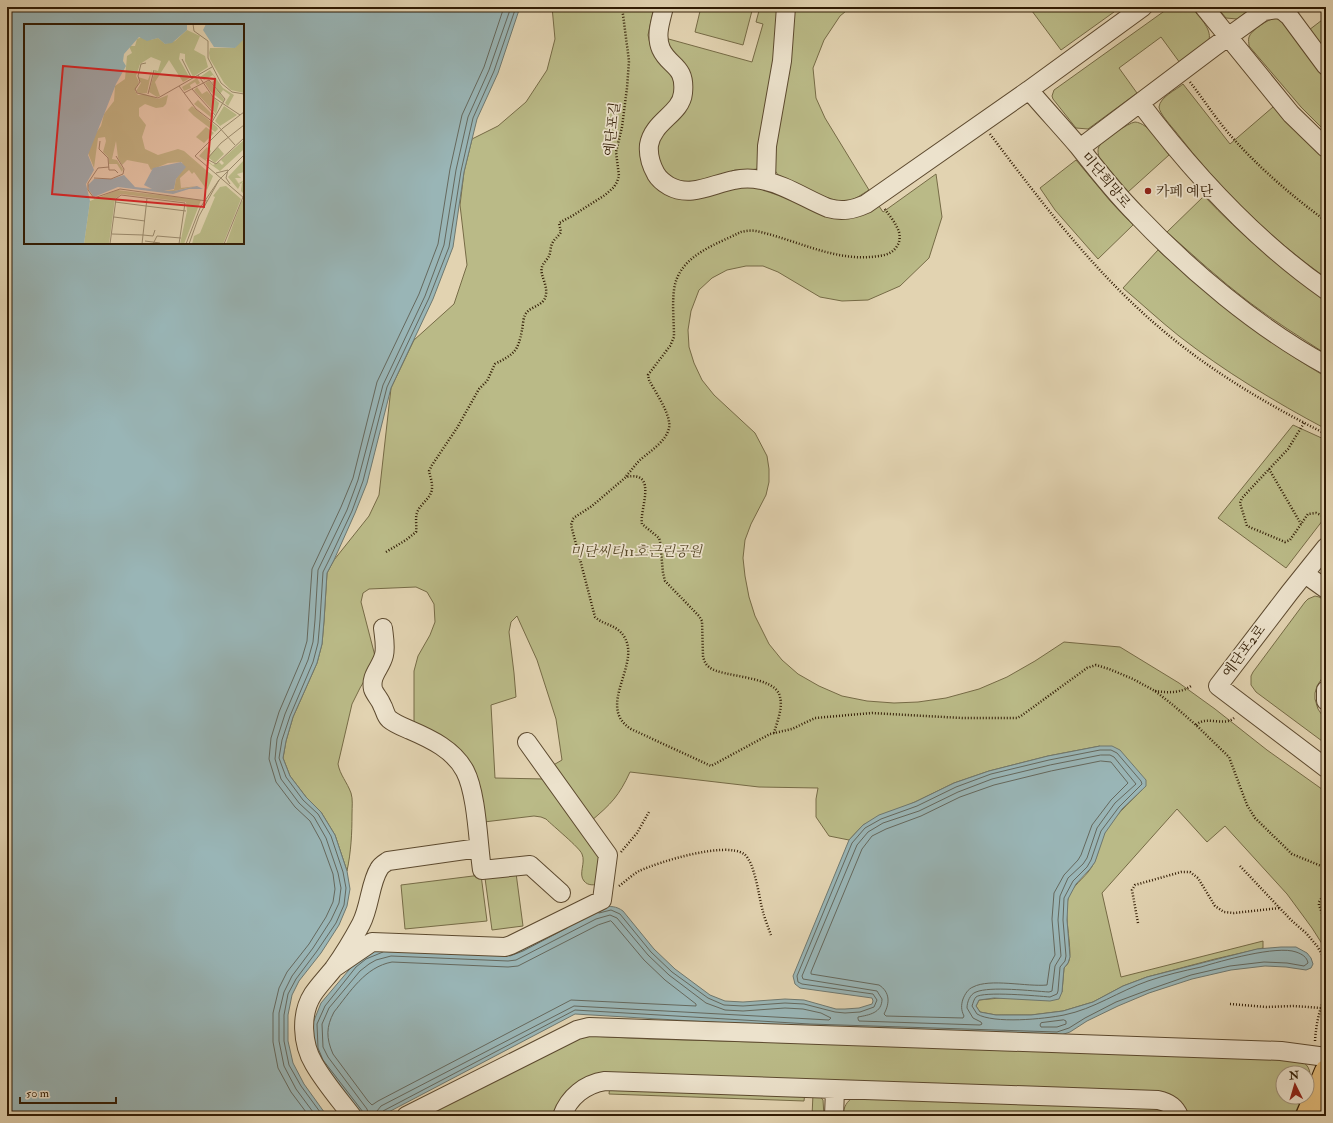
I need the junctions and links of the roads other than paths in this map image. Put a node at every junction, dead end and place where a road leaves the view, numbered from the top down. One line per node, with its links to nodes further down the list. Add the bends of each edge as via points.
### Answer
1 (664, 7): 11 (street, via 659,40 665,55 678,68 682,77 683,96 651,136 649,146 652,168 665,183 685,191 747,178)
2 (786, 7): 11 (street, via 782,61 767,146)
3 (1204, 7): 5 (street)
4 (1134, 9): 7 (street)
5 (1227, 37): 6 (street, 미단희망로, via 1264,10 1278,8 1289,16); 8 (street, 미단희망로); 10 (street, via 1291,114)
6 (1326, 66)
7 (1029, 90): 9 (street); 11 (street, via 877,197 856,209 828,208)
8 (1140, 103): 9 (street, 미단희망로); 12 (street, via 1168,140 1224,204 1261,239)
9 (1080, 148): 13 (street, 미단희망로, via 1135,214 1196,271 1246,312)
10 (1326, 148)
11 (766, 181)
12 (1326, 290)
13 (1326, 365)
14 (1326, 547): 15 (street, 예단포2로)
15 (1305, 574): 16 (street); 21 (street, 예단포2로, via 1218,686)
16 (1326, 588)
17 (383, 628): 22 (street, via 385,651 372,681 375,694 387,718 442,746 465,771 471,790)
18 (1326, 690): 19 (street)
19 (1326, 701)
20 (527, 742): 24 (street, via 608,855 602,900 505,947 372,942)
21 (1326, 768)
22 (479, 848): 23 (street, via 482,870 530,865); 24 (street, via 388,861 380,867 364,918 354,939)
23 (561, 893)
24 (334, 968): 27 (street, via 313,994 307,1006 304,1019 305,1034 314,1064)
25 (1323, 1061): 28 (street, via 1281,1051 589,1027 577,1030); 32 (main road)
26 (835, 1090): 29 (street, via 605,1081 595,1082 577,1094 564,1109); 30 (street); 31 (street, via 1158,1100 1172,1106)
27 (352, 1116)
28 (406, 1116)
29 (562, 1116)
30 (834, 1116)
31 (1178, 1116)
32 (1307, 1116)

